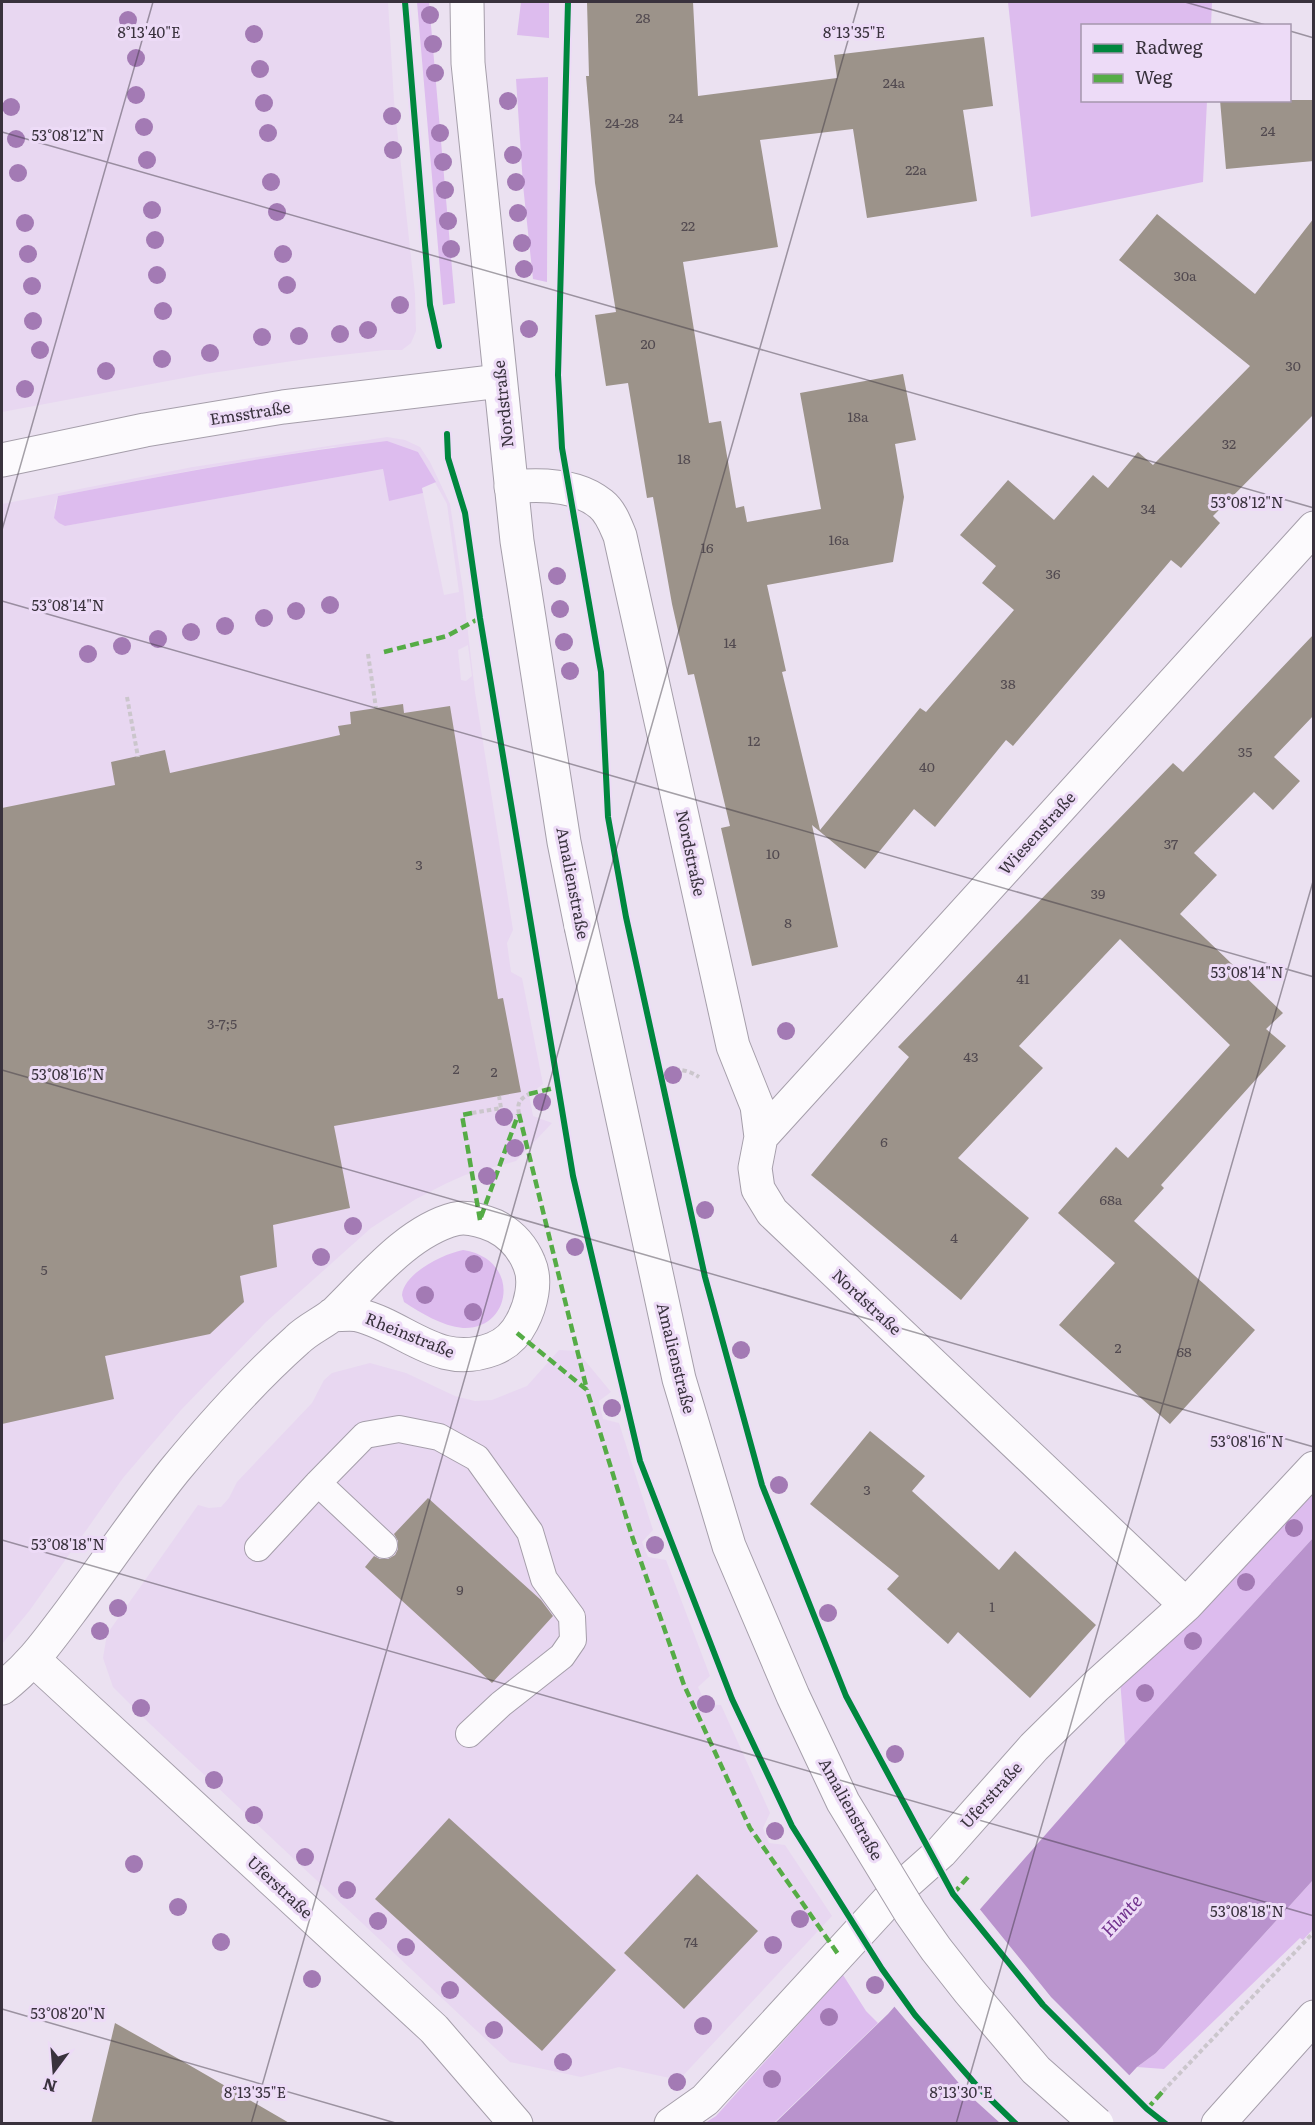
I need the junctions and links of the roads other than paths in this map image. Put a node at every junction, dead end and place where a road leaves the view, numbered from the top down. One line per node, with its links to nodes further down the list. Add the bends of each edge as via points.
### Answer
1 (466, 2): 2 (street, Nordstraße, via 468,63)
2 (501, 381): 3 (street, Emsstraße, via 283,407); 4 (street, Nordstraße)
3 (2, 460)
4 (511, 487): 6 (street, Nordstraße, via 539,484 586,495 602,504 620,536 733,1046 757,1106); 19 (street, Amalienstraße, bridge, via 564,842 581,926 679,1379 729,1546 843,1802 910,1912 969,1991 1036,2070)
5 (1314, 528): 6 (street, Wiesenstraße)
6 (761, 1137): 12 (street, Nordstraße, via 755,1168 758,1189 772,1212)
7 (332, 1315): 7 (street, Rheinstraße, via 356,1314 439,1351 460,1356 480,1353 517,1333 533,1291 531,1266 523,1249 506,1231 480,1220 457,1218 406,1246); 13 (street, Rheinstraße, via 300,1337 224,1412 173,1473)
8 (1314, 1468): 12 (street, Uferstraße)
9 (318, 1484): 10 (lane); 11 (lane); 15 (lane, via 365,1435 399,1429 439,1437 477,1458 530,1532 544,1579 572,1617 573,1640 562,1656)
10 (384, 1545)
11 (258, 1548)
12 (1186, 1605): 18 (street, Uferstraße, via 1034,1747 941,1852 896,1892 705,2100)
13 (34, 1660): 14 (street, Rheinstraße); 17 (street, Uferstraße, via 434,2029)
14 (2, 1688)
15 (469, 1734)
16 (1314, 2018): 20 (street)
17 (516, 2124)
18 (671, 2124)
19 (1097, 2124)
20 (1218, 2124)

